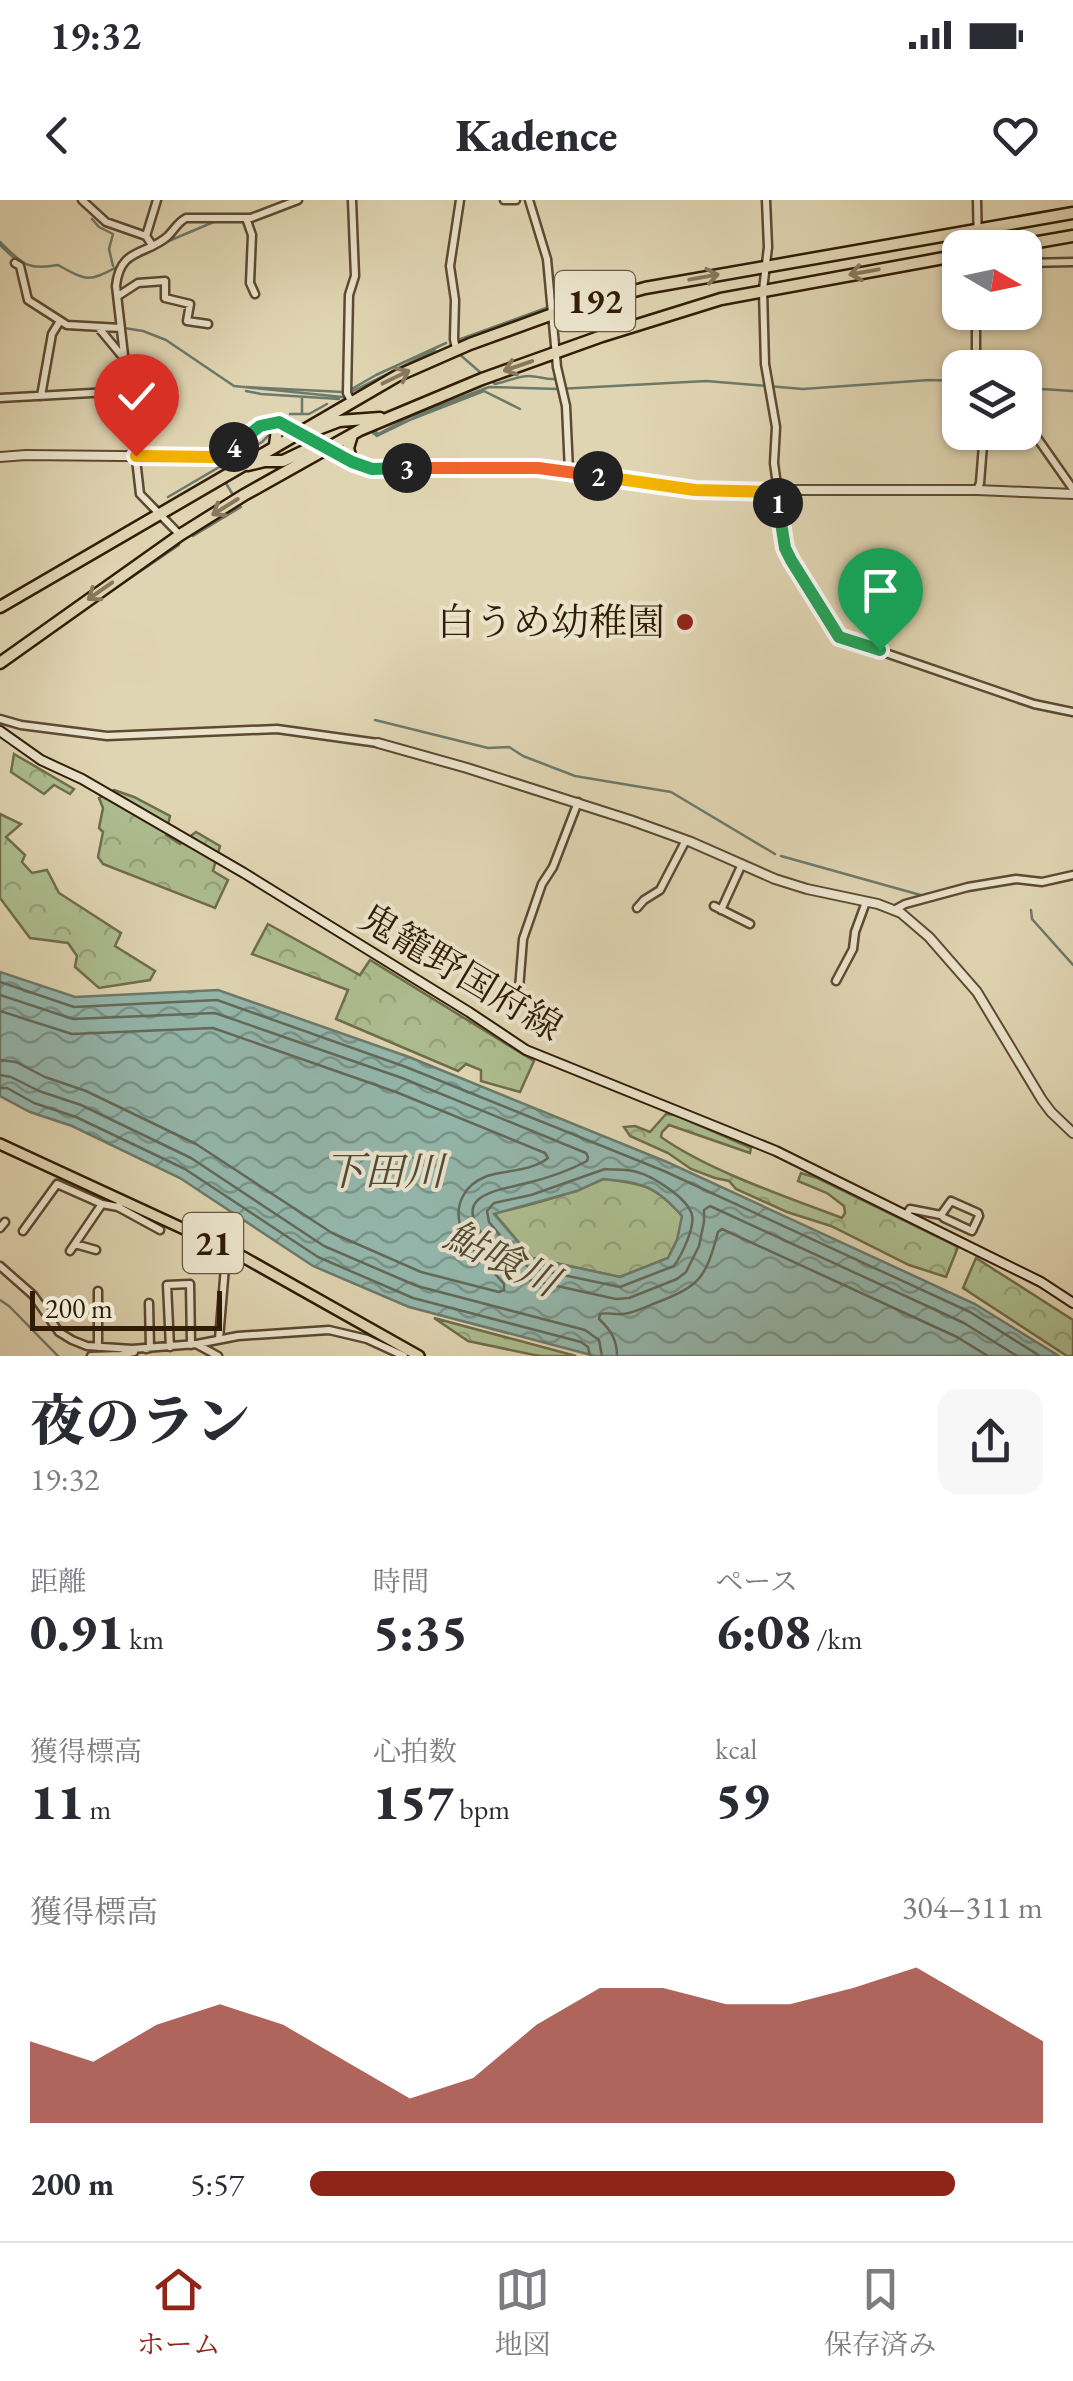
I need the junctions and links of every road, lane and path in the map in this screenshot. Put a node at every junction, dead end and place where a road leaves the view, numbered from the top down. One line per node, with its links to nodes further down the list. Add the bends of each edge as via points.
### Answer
1 (82, 200): 14 (street, via 106,222)
2 (157, 200): 14 (street)
3 (298, 200): 12 (street)
4 (352, 200): 37 (street)
5 (460, 200): 31 (street, via 450,266)
6 (504, 200): 7 (street)
7 (516, 200)
8 (529, 200): 26 (street, via 546,259)
9 (766, 200): 22 (street)
10 (977, 200): 13 (street)
11 (1073, 212): 13 (highway, 192)
12 (246, 218): 17 (street, via 186,218); 24 (street)
13 (977, 229): 22 (highway, 192)
14 (146, 236): 17 (street)
15 (1073, 236): 16 (highway)
16 (1042, 241)
17 (152, 245): 25 (street, via 122,264)
18 (942, 258): 23 (highway, 192, one-way to 23)
19 (1073, 262): 21 (street)
20 (15, 263): 27 (street, via 28,300)
21 (1042, 263)
22 (767, 266): 23 (street); 26 (highway, 192, one-way to 22, via 645,288)
23 (763, 290): 32 (highway, 192); 52 (street)
24 (255, 294)
25 (117, 297): 28 (street, via 138,284 165,280 165,298 190,304 187,321); 30 (street)
26 (550, 315): 31 (highway, 192); 32 (street)
27 (60, 320): 29 (street); 35 (street)
28 (208, 324)
29 (97, 326): 30 (street); 33 (street)
30 (121, 328): 33 (street)
31 (456, 351): 37 (highway, 192, one-way to 31)
32 (556, 353): 38 (highway, 192, one-way to 38); 50 (street)
33 (124, 359): 34 (street)
34 (128, 391): 35 (street); 46 (street)
35 (41, 396): 36 (street)
36 (0, 398)
37 (351, 402): 40 (highway, 192)
38 (391, 417): 40 (highway); 41 (highway, 192)
39 (266, 423): 40 (street); 42 (highway, via 277,430); 46 (street, via 214,457)
40 (298, 432): 42 (highway, 192); 44 (street)
41 (353, 434): 44 (highway, 192); 48 (highway)
42 (275, 445): 49 (highway, 192)
43 (1042, 446): 53 (street)
44 (324, 448): 48 (street); 49 (highway); 55 (highway, 192, one-way to 55)
45 (983, 450): 51 (street)
46 (136, 456): 47 (street); 54 (street, via 140,494)
47 (0, 457)
48 (352, 462): 50 (street, via 372,469)
49 (237, 467): 54 (highway, 192)
50 (569, 472): 52 (street, via 695,490)
51 (977, 490): 52 (street); 53 (street)
52 (777, 492): 58 (street, via 785,548 839,637)
53 (1073, 492)
54 (161, 514): 55 (street); 56 (highway, 192)
55 (180, 535): 57 (highway, 192, one-way to 57)
56 (0, 606)
57 (0, 663)
58 (1073, 712)
59 (0, 718): 61 (street, via 107,736 277,729)
60 (0, 731): 76 (street, 鬼籠野国府線, via 244,872 526,1050 776,1150)
61 (378, 743): 62 (street)
62 (578, 802): 63 (street); 71 (street, via 523,939)
63 (686, 840): 64 (street); 67 (street, via 660,890)
64 (742, 864): 66 (street); 69 (street, via 717,908)
65 (1073, 875): 68 (street, via 998,881)
66 (866, 902): 68 (street); 70 (street)
67 (637, 908)
68 (894, 910): 72 (street, via 917,924 977,992 1042,1100)
69 (750, 924)
70 (836, 981)
71 (518, 988)
72 (1073, 1133)
73 (0, 1144): 74 (main road, 21)
74 (120, 1203): 75 (street); 78 (street); 94 (main road, 21, via 236,1253)
75 (102, 1204): 79 (street, via 57,1184); 80 (street, via 73,1247)
76 (906, 1215): 77 (street, via 910,1209); 85 (street, 鬼籠野国府線)
77 (942, 1215): 77 (street, via 972,1230 979,1216 951,1201)
78 (160, 1230)
79 (23, 1231)
80 (96, 1250)
81 (0, 1266): 89 (street, via 33,1295 59,1332)
82 (225, 1267): 86 (street)
83 (98, 1291): 89 (street)
84 (149, 1303): 90 (street)
85 (1073, 1303)
86 (219, 1339): 87 (street); 93 (street, via 328,1330)
87 (193, 1344): 88 (street); 88 (street, via 190,1284 167,1285); 92 (street)
88 (170, 1346): 90 (street)
89 (98, 1347): 90 (street)
90 (150, 1348): 91 (street)
91 (91, 1356)
92 (218, 1356)
93 (404, 1356)
94 (419, 1356)

